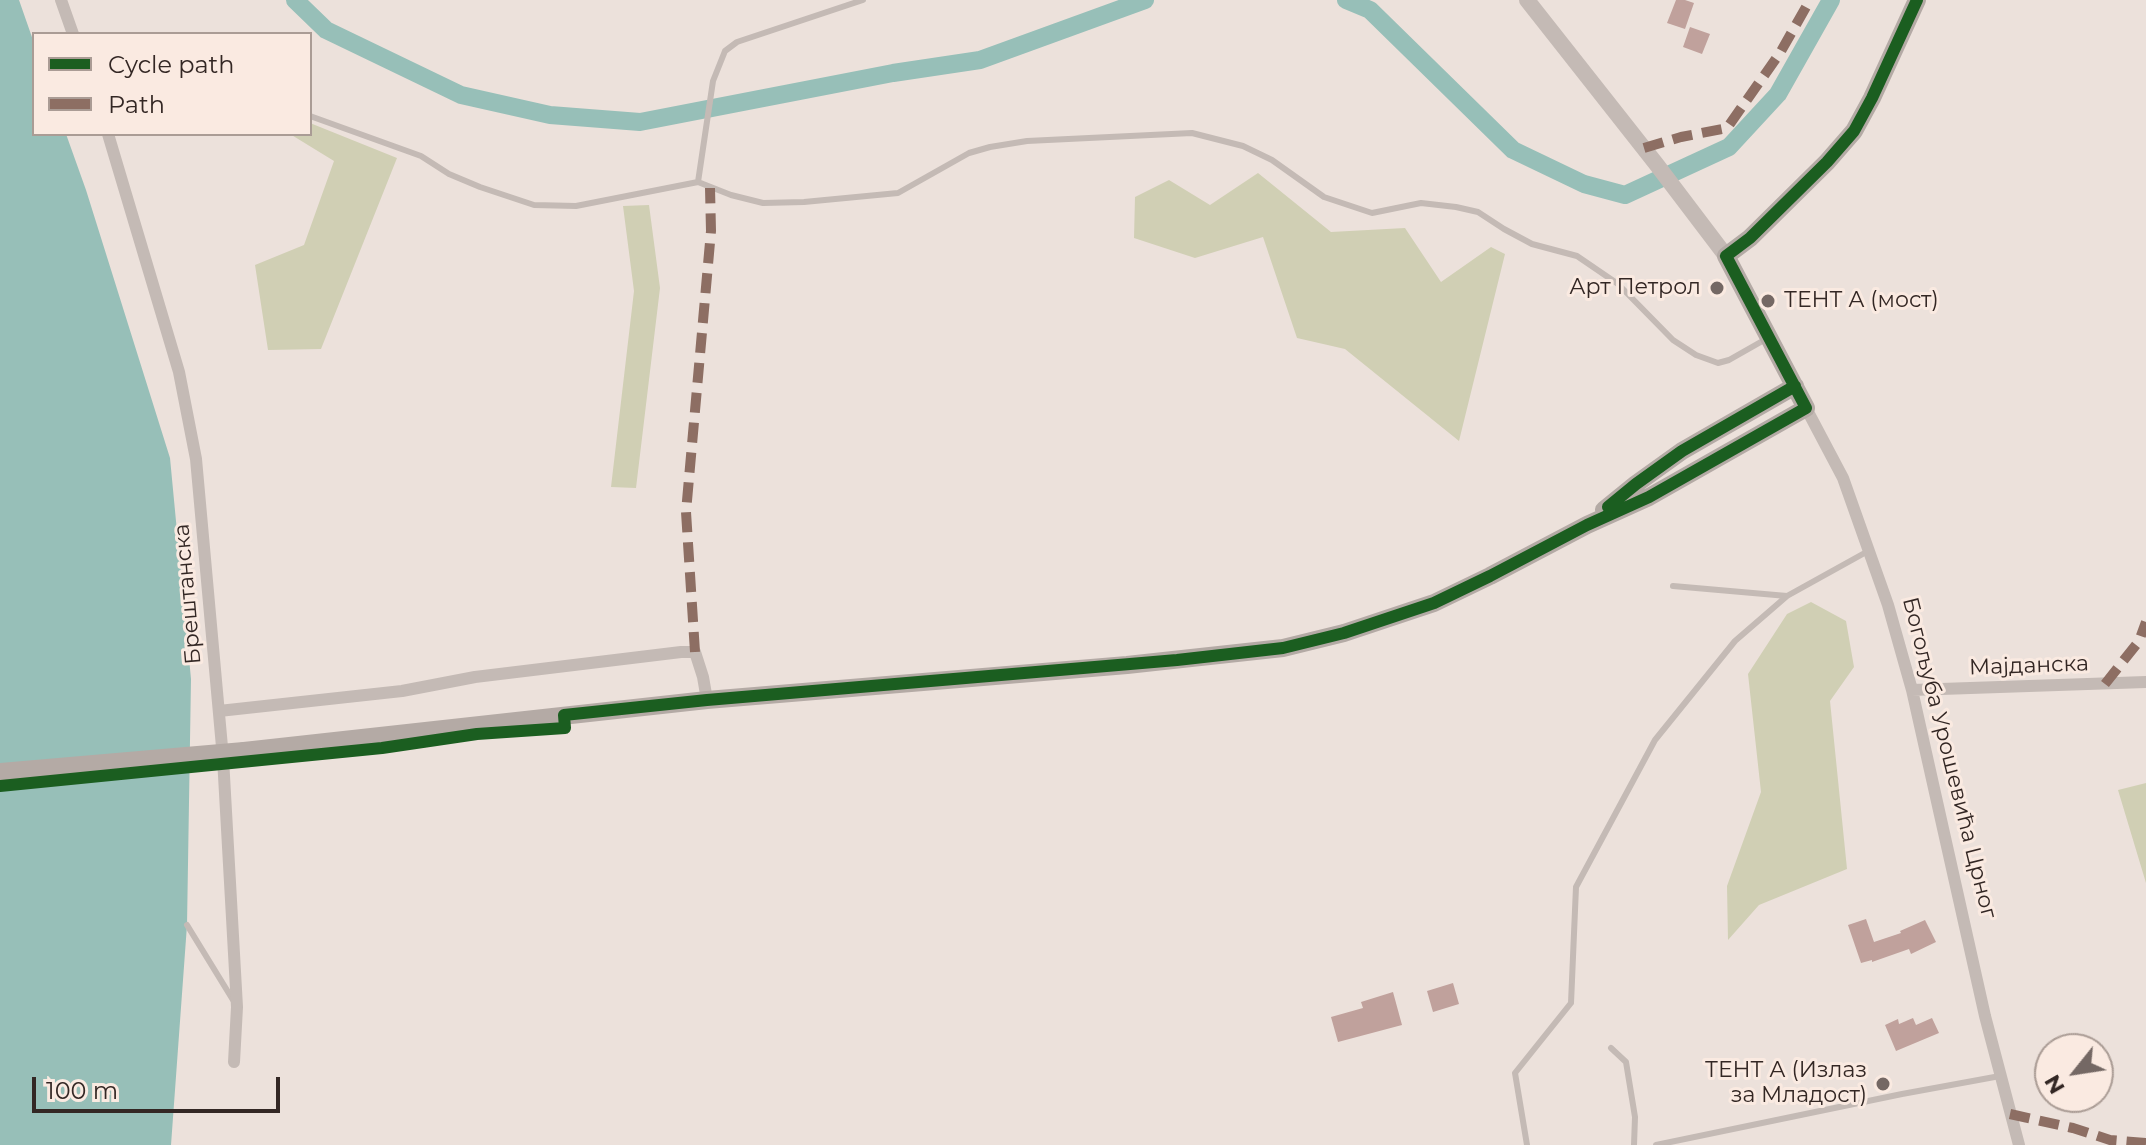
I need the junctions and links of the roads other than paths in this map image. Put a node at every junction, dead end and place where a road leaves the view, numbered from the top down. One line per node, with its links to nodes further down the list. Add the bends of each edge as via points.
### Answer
1 (61, 0): 5 (street)
2 (863, 0): 8 (lane, via 737,42 725,51 713,81)
3 (1527, 0): 9 (street, Богољуба Урошевића Црног)
4 (1917, 0): 9 (main road, via 1854,131)
5 (72, 32)
6 (312, 117): 8 (lane, via 534,205 576,206)
7 (109, 136): 20 (street, Брештанска, via 179,372 196,459)
8 (698, 182): 10 (lane, via 763,203 898,193 969,153 990,147 1192,133 1243,146 1324,197 1372,213 1421,203 1478,212 1532,244 1577,256 1618,284 1673,340 1718,363)
9 (1726, 256): 10 (main road, Богољуба Урошевића Црног)
10 (1769, 337): 11 (main road, Богољуба Урошевића Црног)
11 (1795, 386): 12 (main road, Богољуба Урошевића Црног); 13 (main road, via 1682,451)
12 (1806, 408): 13 (main road, via 1649,497); 14 (street, Богољуба Урошевића Црног, via 1843,478)
13 (1587, 525): 19 (main road, via 1434,603 1283,648)
14 (1870, 550): 16 (lane); 18 (street, Богољуба Урошевића Црног)
15 (1673, 586): 16 (lane)
16 (1787, 596): 27 (lane, via 1735,641 1655,740 1576,887 1571,1003 1515,1073)
17 (2146, 682): 18 (street, Мајданска)
18 (1912, 690): 26 (street, Богољуба Урошевића Црног)
19 (707, 700): 20 (street, via 695,652 681,652); 21 (main road, bridge)
20 (219, 711): 23 (street, Брештанска)
21 (0, 772)
22 (187, 925): 23 (lane)
23 (237, 1007): 25 (street, Брештанска)
24 (1611, 1048): 28 (lane, via 1626,1062)
25 (234, 1062)
26 (2000, 1076): 29 (lane); 30 (street, Богољуба Урошевића Црног)
27 (1527, 1145)
28 (1634, 1145)
29 (1656, 1145)
30 (2019, 1145)

